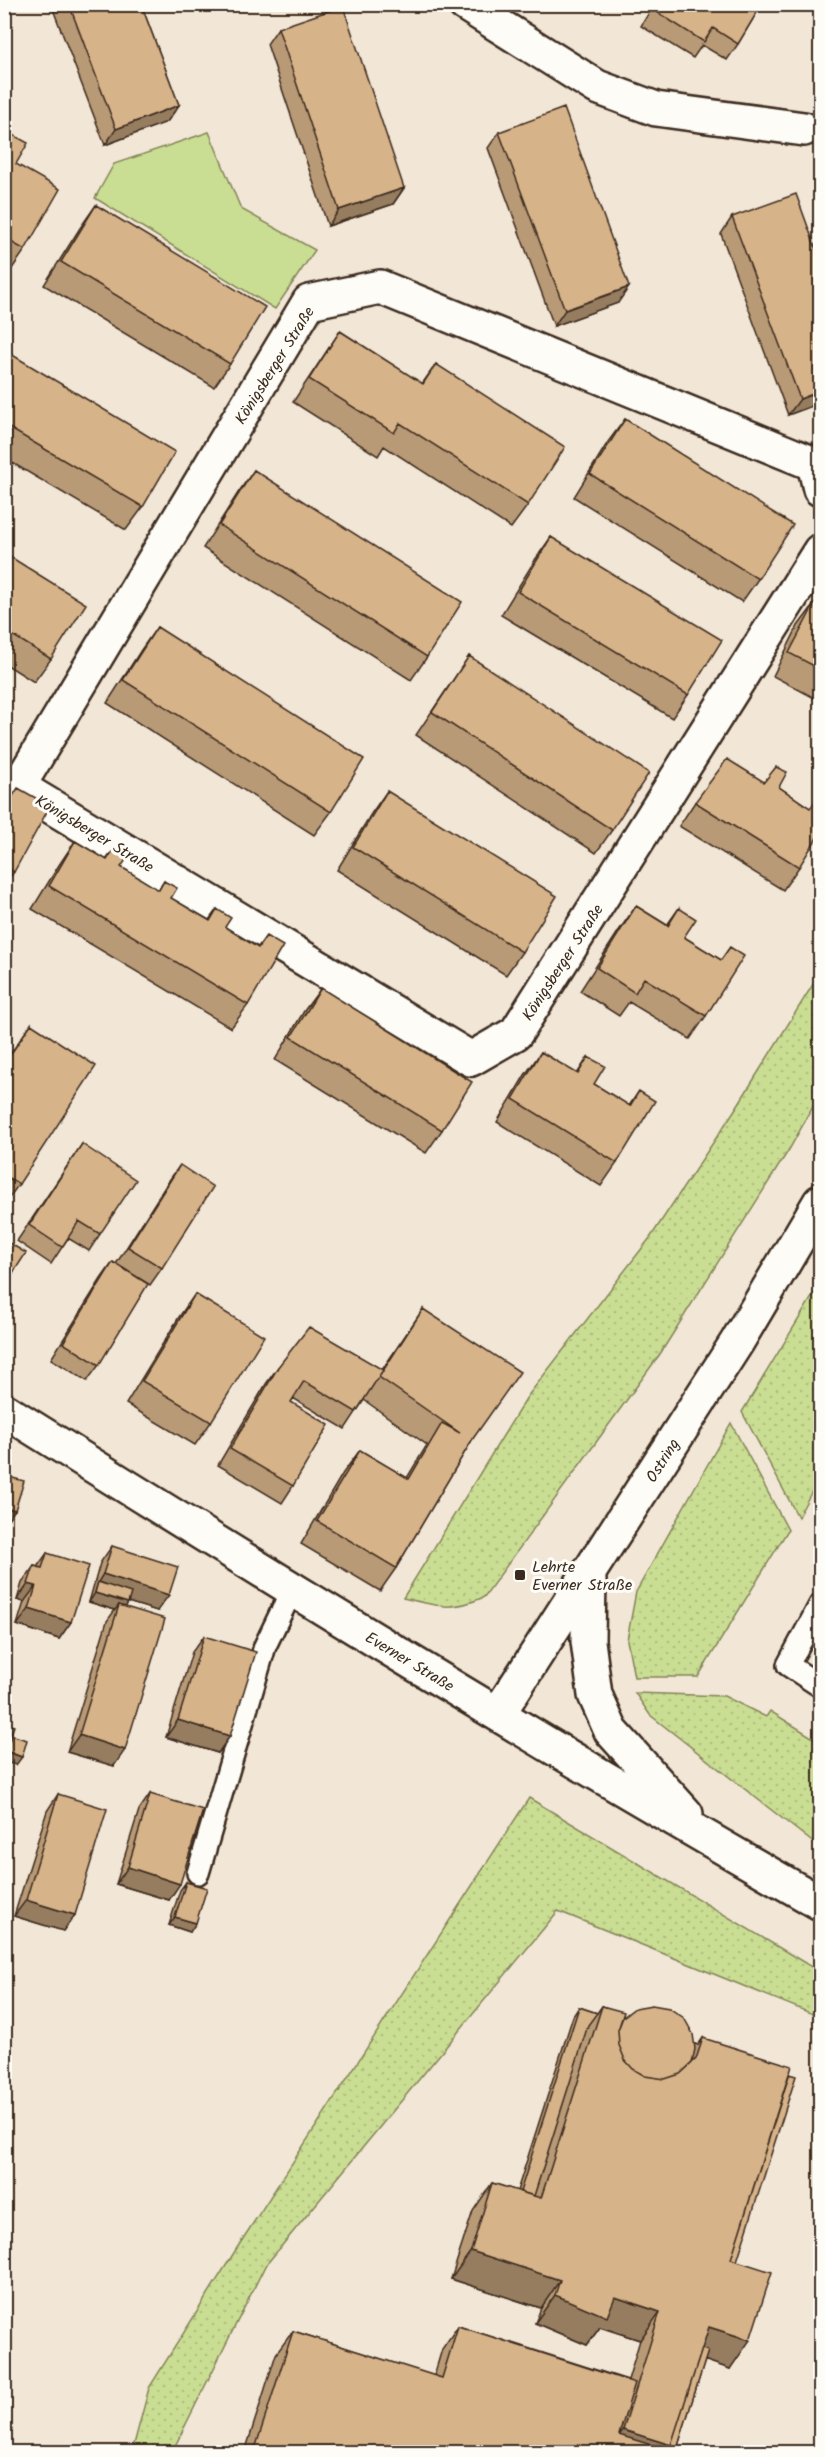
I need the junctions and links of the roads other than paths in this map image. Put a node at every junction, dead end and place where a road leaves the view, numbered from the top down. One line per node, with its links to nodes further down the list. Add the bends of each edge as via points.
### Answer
1 (465, 4): 2 (street, via 597,87 656,109)
2 (804, 129)
3 (820, 489): 5 (street, Königsberger Straße, via 814,464 380,287 309,302)
4 (820, 551): 5 (street, Königsberger Straße, via 516,1033 471,1059)
5 (11, 782)
6 (820, 1202): 8 (street, Ostring)
7 (4, 1410): 9 (street, Everner Straße)
8 (589, 1575): 12 (street, Ostring); 13 (street, via 588,1641 595,1695 611,1731)
9 (292, 1590): 12 (street, Everner Straße); 14 (lane, via 265,1646)
10 (820, 1605): 11 (lane, via 788,1665)
11 (820, 1686)
12 (498, 1714): 13 (street, Everner Straße)
13 (710, 1841): 15 (street, Everner Straße)
14 (198, 1873)
15 (820, 1904)

